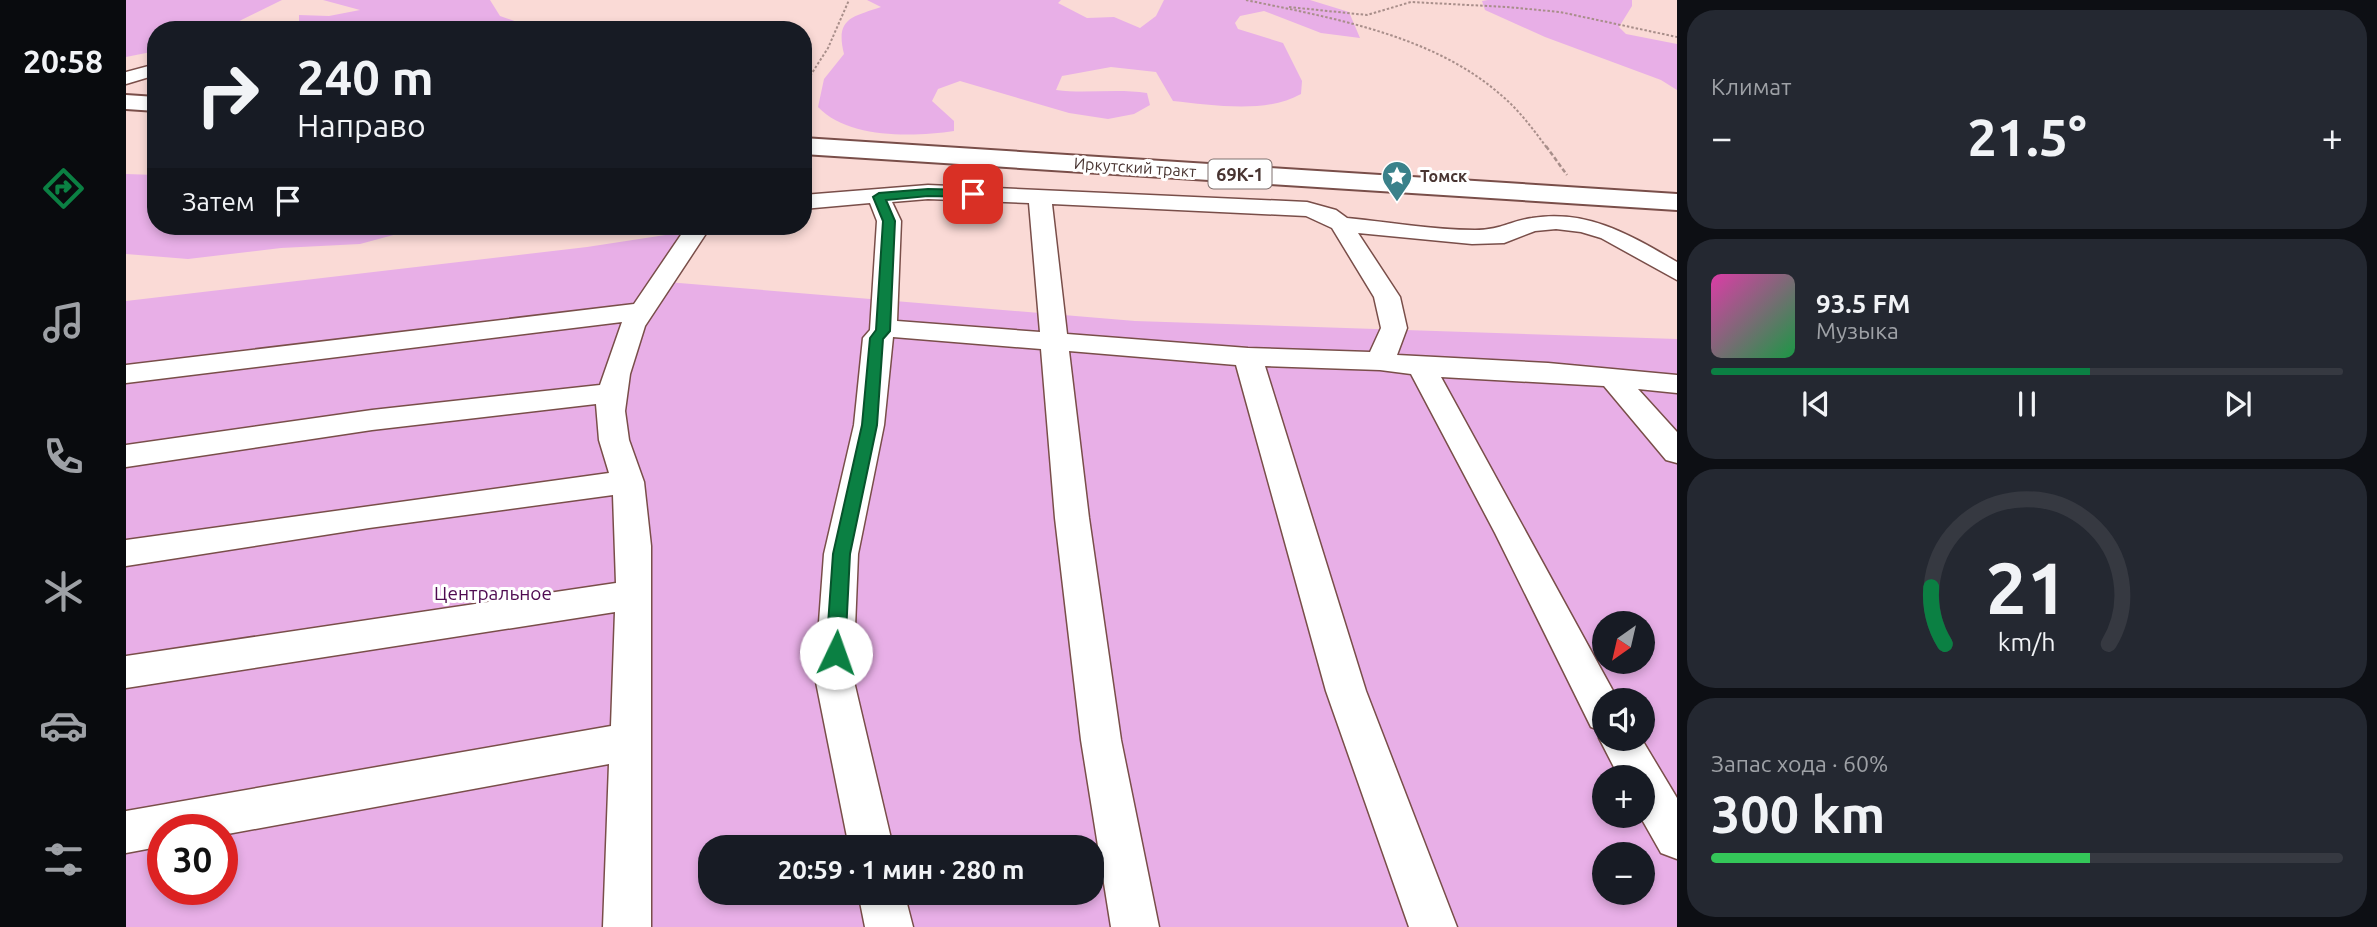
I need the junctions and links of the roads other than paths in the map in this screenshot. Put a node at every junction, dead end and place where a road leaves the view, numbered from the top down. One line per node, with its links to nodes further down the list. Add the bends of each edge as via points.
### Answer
1 (147, 72): 2 (street)
2 (126, 78)
3 (126, 102): 4 (main road)
4 (147, 103)
5 (812, 147): 9 (main road, Иркутский тракт / 69К-1)
6 (1040, 196): 7 (street, via 928,192); 10 (street, via 1272,205 1307,209); 15 (street)
7 (879, 197): 8 (street); 14 (street, via 889,221)
8 (812, 201)
9 (1677, 202)
10 (1341, 224): 12 (street, via 1472,237 1504,236 1530,225 1556,222 1584,225 1609,233); 17 (street, via 1387,297 1394,328)
11 (693, 235): 13 (street)
12 (1677, 272)
13 (643, 311): 19 (street); 22 (street, via 632,326)
14 (883, 331): 15 (street); 33 (street, via 877,338 869,425 841,554 834,677)
15 (1056, 342): 16 (street); 38 (street, via 1072,518 1101,740)
16 (1248, 357): 17 (street); 39 (street, via 1346,691)
17 (1380, 361): 18 (street)
18 (1421, 367): 20 (street, via 1548,372); 29 (street)
19 (126, 374)
20 (1614, 380): 21 (street); 23 (street)
21 (1677, 384)
22 (613, 393): 24 (street, via 372,420); 25 (street, via 614,440)
23 (1677, 452)
24 (126, 456)
25 (628, 482): 26 (street); 27 (street)
26 (126, 553)
27 (633, 595): 28 (street); 30 (street)
28 (126, 672)
29 (1592, 690)
30 (632, 741): 32 (street); 36 (street)
31 (1655, 801): 34 (street)
32 (126, 832)
33 (868, 835)
34 (1677, 838)
35 (884, 905): 37 (street)
36 (627, 927)
37 (889, 927)
38 (1135, 927)
39 (1433, 927)

